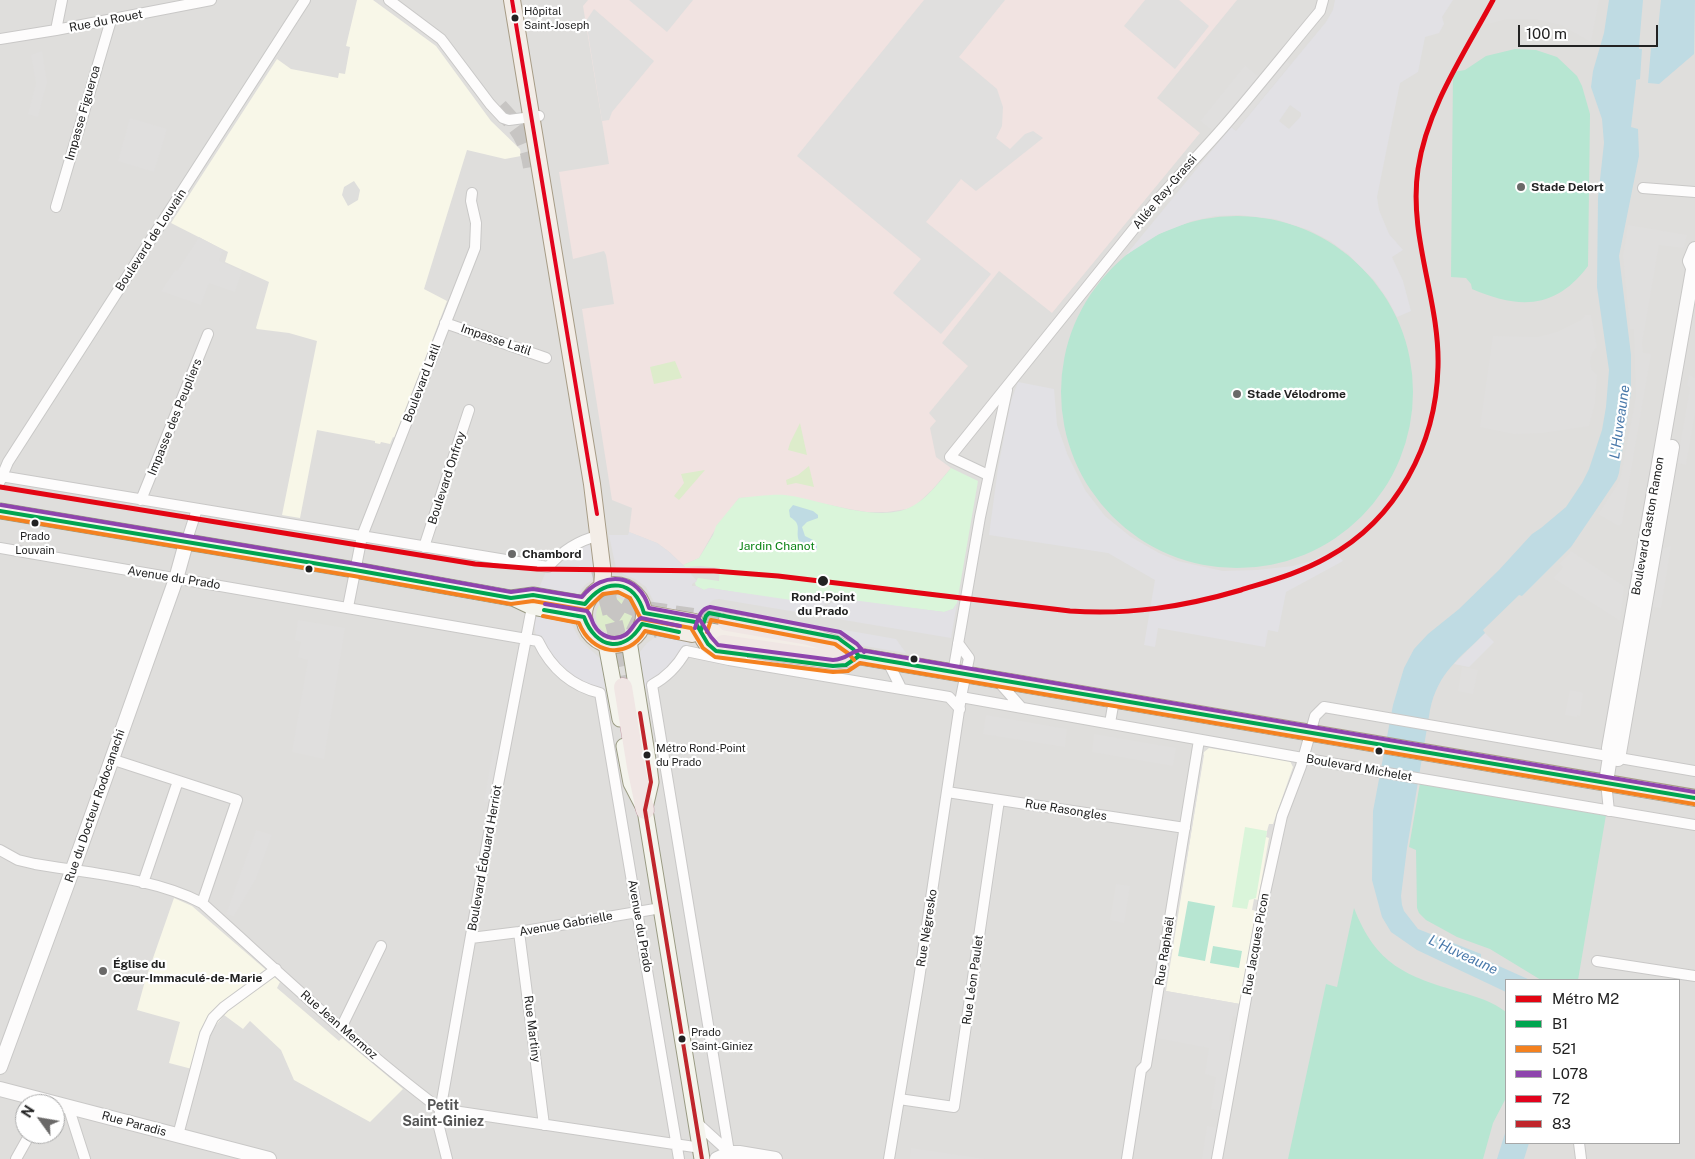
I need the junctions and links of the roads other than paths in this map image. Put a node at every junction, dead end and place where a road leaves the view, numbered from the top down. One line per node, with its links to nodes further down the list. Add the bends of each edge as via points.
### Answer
1 (62, 0): 12 (street)
2 (152, 0): 9 (street)
3 (211, 0): 9 (street, Rue du Rouet)
4 (305, 0): 28 (street, Boulevard de Louvain)
5 (389, 0): 14 (street, via 441,39 497,113 509,120)
6 (512, 0): 11 (main road)
7 (522, 0): 11 (main road)
8 (1323, 0): 25 (street, Allée Ray-Grassi, via 1320,11 1227,123 1153,205)
9 (150, 12): 10 (street, Rue du Rouet)
10 (110, 20): 12 (street, Rue du Rouet); 18 (street, Impasse Figueroa)
11 (516, 24): 14 (main road)
12 (56, 30): 13 (street, Rue du Rouet)
13 (0, 39)
14 (535, 117): 32 (main road)
15 (1643, 188): 16 (street)
16 (1695, 192)
17 (472, 194): 22 (street, Boulevard Latil, via 475,248)
18 (56, 207)
19 (1695, 248): 20 (street, Boulevard Gaston Ramon, via 1690,261)
20 (1694, 271): 69 (street, Boulevard Gaston Ramon, via 1610,742)
21 (1695, 308): 69 (street, Boulevard Gaston Ramon)
22 (445, 323): 24 (street, Impasse Latil); 33 (street, Boulevard Latil)
23 (208, 334): 29 (street, Impasse des Peupliers)
24 (546, 358)
25 (1007, 386): 27 (street, Allée Ray-Grassi); 27 (street, Allée Ray-Grassi, via 950,457)
26 (469, 410): 36 (street, Boulevard Onfroy)
27 (988, 475): 49 (street, Allée Ray-Grassi)
28 (0, 478): 29 (street)
29 (141, 500): 30 (street)
30 (197, 509): 33 (street); 35 (street)
31 (0, 512): 35 (main road)
32 (597, 514): 34 (main road); 40 (main road, via 606,534 612,573)
33 (362, 536): 36 (street); 38 (street, Boulevard Latil)
34 (597, 536): 36 (street, via 568,548 548,567); 40 (main road, via 603,574)
35 (186, 544): 38 (main road); 39 (street, Rue du Docteur Rodocanachi)
36 (424, 547)
37 (0, 548): 39 (street, Avenue du Prado)
38 (354, 570): 41 (main road); 42 (street)
39 (176, 579): 42 (street, Avenue du Prado); 67 (street, Rue du Docteur Rodocanachi)
40 (610, 586): 44 (main road, via 593,593); 45 (main road, via 629,589 637,596)
41 (515, 598): 43 (main road); 44 (main road, via 533,595)
42 (348, 607): 47 (street, Avenue du Prado)
43 (532, 607): 44 (main road); 47 (street, Boulevard Édouard Herriot)
44 (585, 611): 50 (main road, via 589,631)
45 (643, 619): 48 (main road, via 637,634); 52 (main road, via 692,634 702,630 708,646 716,651 833,666 846,665)
46 (727, 622): 52 (highway, via 808,636)
47 (525, 638): 85 (street, Avenue du Prado, via 538,641 553,666 565,677 600,693); 87 (street, Boulevard Édouard Herriot)
48 (629, 641): 50 (main road); 66 (main road, Avenue du Prado)
49 (958, 643): 54 (street, Rue Négresko, via 968,658)
50 (606, 644): 76 (main road, Avenue du Prado, via 630,783)
51 (723, 644): 52 (highway, via 833,660)
52 (859, 656): 53 (main road)
53 (888, 662): 54 (main road); 57 (street)
54 (959, 674): 55 (main road); 58 (street, Rue Négresko)
55 (997, 680): 59 (main road); 60 (street)
56 (626, 687): 76 (highway, via 641,766)
57 (901, 688): 61 (street, via 949,697); 65 (street, via 686,651 668,674 652,685)
58 (961, 697): 60 (street, Boulevard Michelet); 61 (street, Rue Négresko)
59 (1114, 700): 62 (street); 63 (main road)
60 (1021, 707): 62 (street, Boulevard Michelet)
61 (960, 709): 73 (street, Rue Négresko)
62 (1110, 723): 64 (street, Boulevard Michelet)
63 (1311, 733): 68 (street, Rue Jacques Picon); 69 (street, via 1315,716 1324,707); 72 (main road)
64 (1199, 740): 68 (street, Boulevard Michelet); 79 (street, Rue Raphaël)
65 (663, 742): 66 (street); 107 (street)
66 (645, 744): 76 (main road, Avenue du Prado, via 651,782)
67 (111, 758): 71 (street); 81 (street, Rue du Docteur Rodocanachi)
68 (1303, 758): 77 (street, Boulevard Michelet); 116 (street, Rue Jacques Picon, via 1282,816 1265,893)
69 (1614, 758): 70 (street); 72 (street, Boulevard Gaston Ramon)
70 (1695, 771)
71 (178, 781): 82 (street); 83 (street, via 237,800)
72 (1606, 782): 74 (main road); 77 (street)
73 (947, 792): 75 (street, Rue Rasongles); 96 (street, Rue Négresko)
74 (1695, 798)
75 (999, 800): 79 (street, Rue Rasongles); 96 (street, Rue Léon Paulet, via 954,1107)
76 (645, 810): 84 (main road, Avenue du Prado)
77 (1609, 811): 78 (street, Boulevard Michelet)
78 (1695, 825)
79 (1185, 828): 115 (street, Rue Raphaël)
80 (0, 850): 81 (street, Rue Jean Mermoz, via 18,860)
81 (72, 870): 82 (street, Rue Jean Mermoz); 93 (street, Rue du Docteur Rodocanachi)
82 (143, 883): 83 (street, Rue Jean Mermoz, via 182,892)
83 (202, 903): 90 (street, Rue Jean Mermoz)
84 (661, 908): 85 (street, Avenue Gabrielle); 100 (main road, Avenue du Prado)
85 (638, 911): 86 (street, Avenue Gabrielle); 105 (street, Avenue du Prado)
86 (519, 932): 87 (street, Avenue Gabrielle); 101 (street, Rue Martiny)
87 (471, 938): 99 (street, Boulevard Édouard Herriot)
88 (380, 946): 92 (street)
89 (1596, 962): 91 (street)
90 (276, 969): 92 (street, Rue Jean Mermoz); 102 (street, via 213,1018)
91 (1695, 976)
92 (341, 1028): 99 (street, Rue Jean Mermoz)
93 (0, 1067)
94 (0, 1089): 95 (street, Rue Paradis)
95 (18, 1094)
96 (900, 1100): 114 (street, Rue Négresko)
97 (65, 1105): 98 (street, Rue Paradis)
98 (68, 1106): 102 (street, Rue Paradis); 109 (street)
99 (440, 1109): 101 (street, Rue Jean Mermoz); 111 (street, Boulevard Édouard Herriot, via 438,1123)
100 (696, 1122): 106 (main road, Avenue du Prado); 107 (street)
101 (544, 1125): 105 (street, Rue Jean Mermoz)
102 (178, 1135): 110 (street, Rue Paradis)
103 (24, 1144): 108 (street)
104 (1579, 1144): 117 (street)
105 (676, 1145): 106 (street, Rue Jean Mermoz); 112 (street, Avenue du Prado)
106 (702, 1154)
107 (726, 1157): 113 (street, via 739,1153)
108 (16, 1159)
109 (85, 1159)
110 (268, 1159)
111 (447, 1159)
112 (679, 1159)
113 (775, 1159)
114 (889, 1159)
115 (1127, 1159)
116 (1218, 1159)
117 (1581, 1159)

